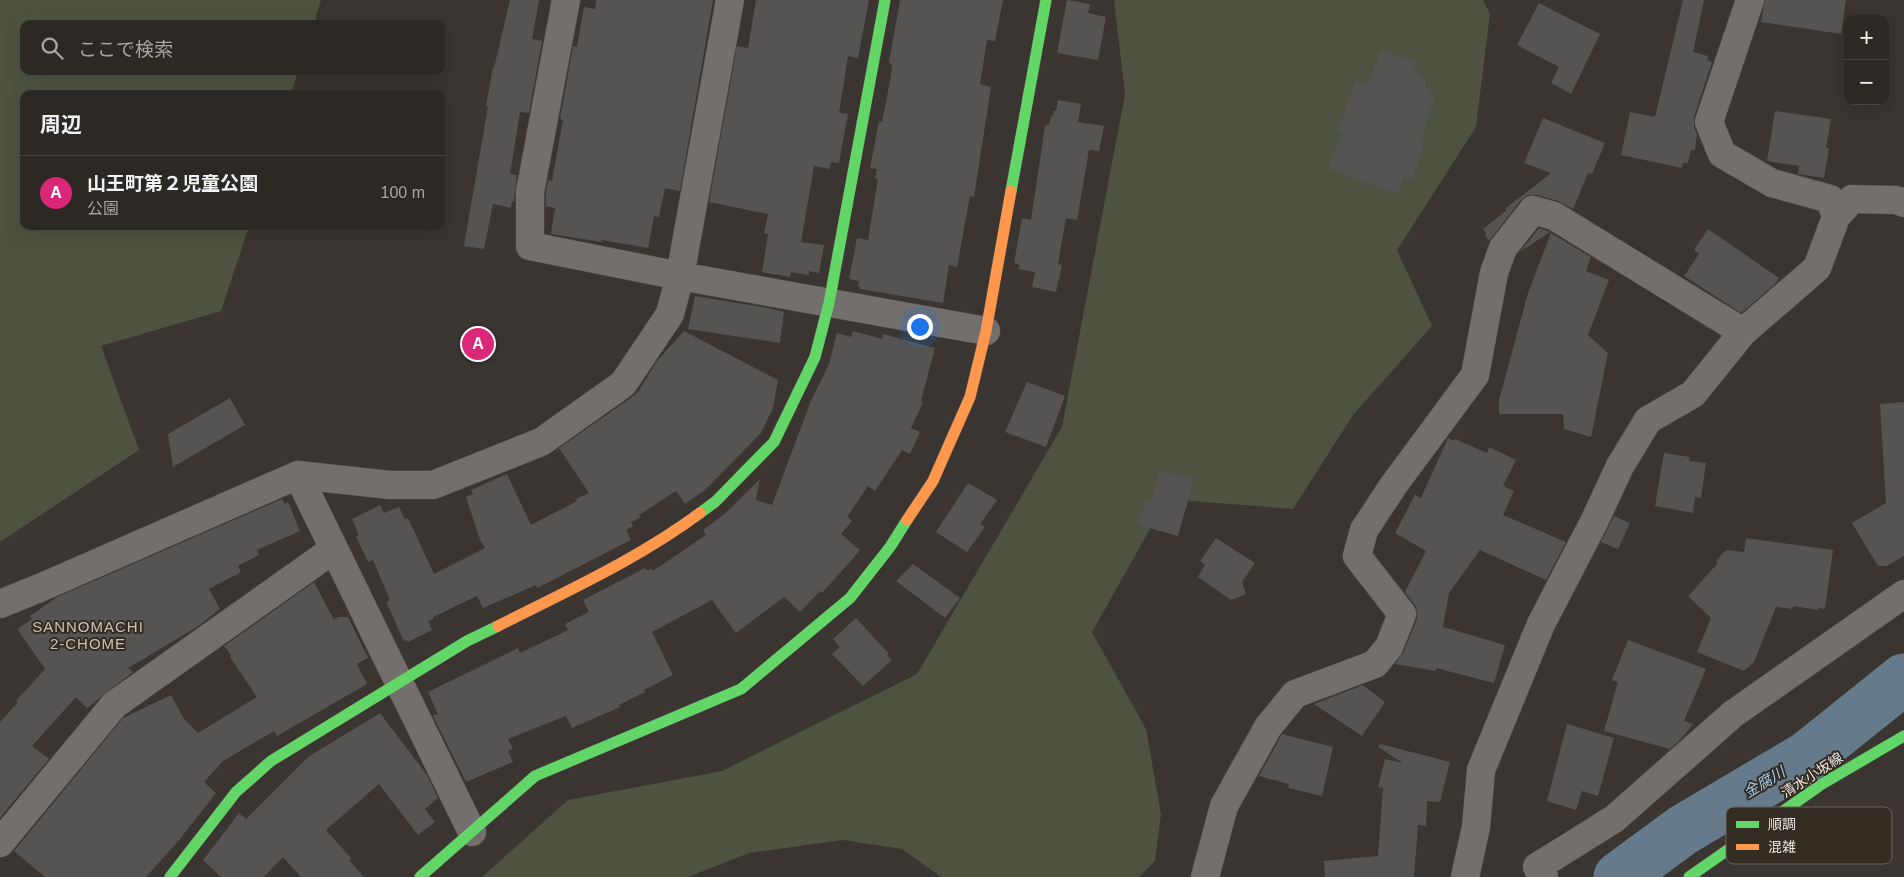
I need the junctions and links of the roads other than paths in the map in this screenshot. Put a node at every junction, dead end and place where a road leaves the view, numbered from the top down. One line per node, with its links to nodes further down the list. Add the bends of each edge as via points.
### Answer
1 (566, 0): 8 (street, via 530,192 530,246)
2 (730, 0): 8 (street)
3 (885, 0): 9 (street)
4 (1046, 0): 10 (street)
5 (1750, 0): 7 (street, via 1709,122 1718,146 1722,154 1772,183 1830,199)
6 (1904, 203): 7 (street, via 1852,199)
7 (1836, 217): 11 (street, via 1818,268)
8 (680, 276): 9 (street); 12 (street, via 670,314 622,384 541,442 433,485 390,485)
9 (829, 303): 10 (street); 16 (street, via 815,358 774,442 715,502 669,536 466,641)
10 (986, 331): 19 (street, via 970,397 933,481 890,547 850,598 741,689 535,776)
11 (1743, 332): 25 (street, via 1554,216 1533,210 1503,248 1494,273 1475,375 1364,530 1357,556 1402,614 1389,647 1375,664 1295,694 1268,727 1224,806); 26 (street, via 1693,394 1648,420 1620,466 1541,624 1481,770 1476,827)
12 (298, 475): 13 (street); 15 (street)
13 (334, 549): 16 (street); 20 (street, via 114,705)
14 (1904, 594): 22 (street, via 1733,714 1614,819)
15 (0, 604)
16 (400, 683): 19 (street); 23 (street, via 271,761 236,792)
17 (1904, 736): 18 (street, 清水小坂線)
18 (1789, 807)
19 (472, 832): 24 (street)
20 (0, 843)
21 (1726, 851): 27 (street, 清水小坂線)
22 (1541, 872)
23 (170, 877)
24 (420, 877)
25 (1205, 877)
26 (1465, 877)
27 (1689, 877)

